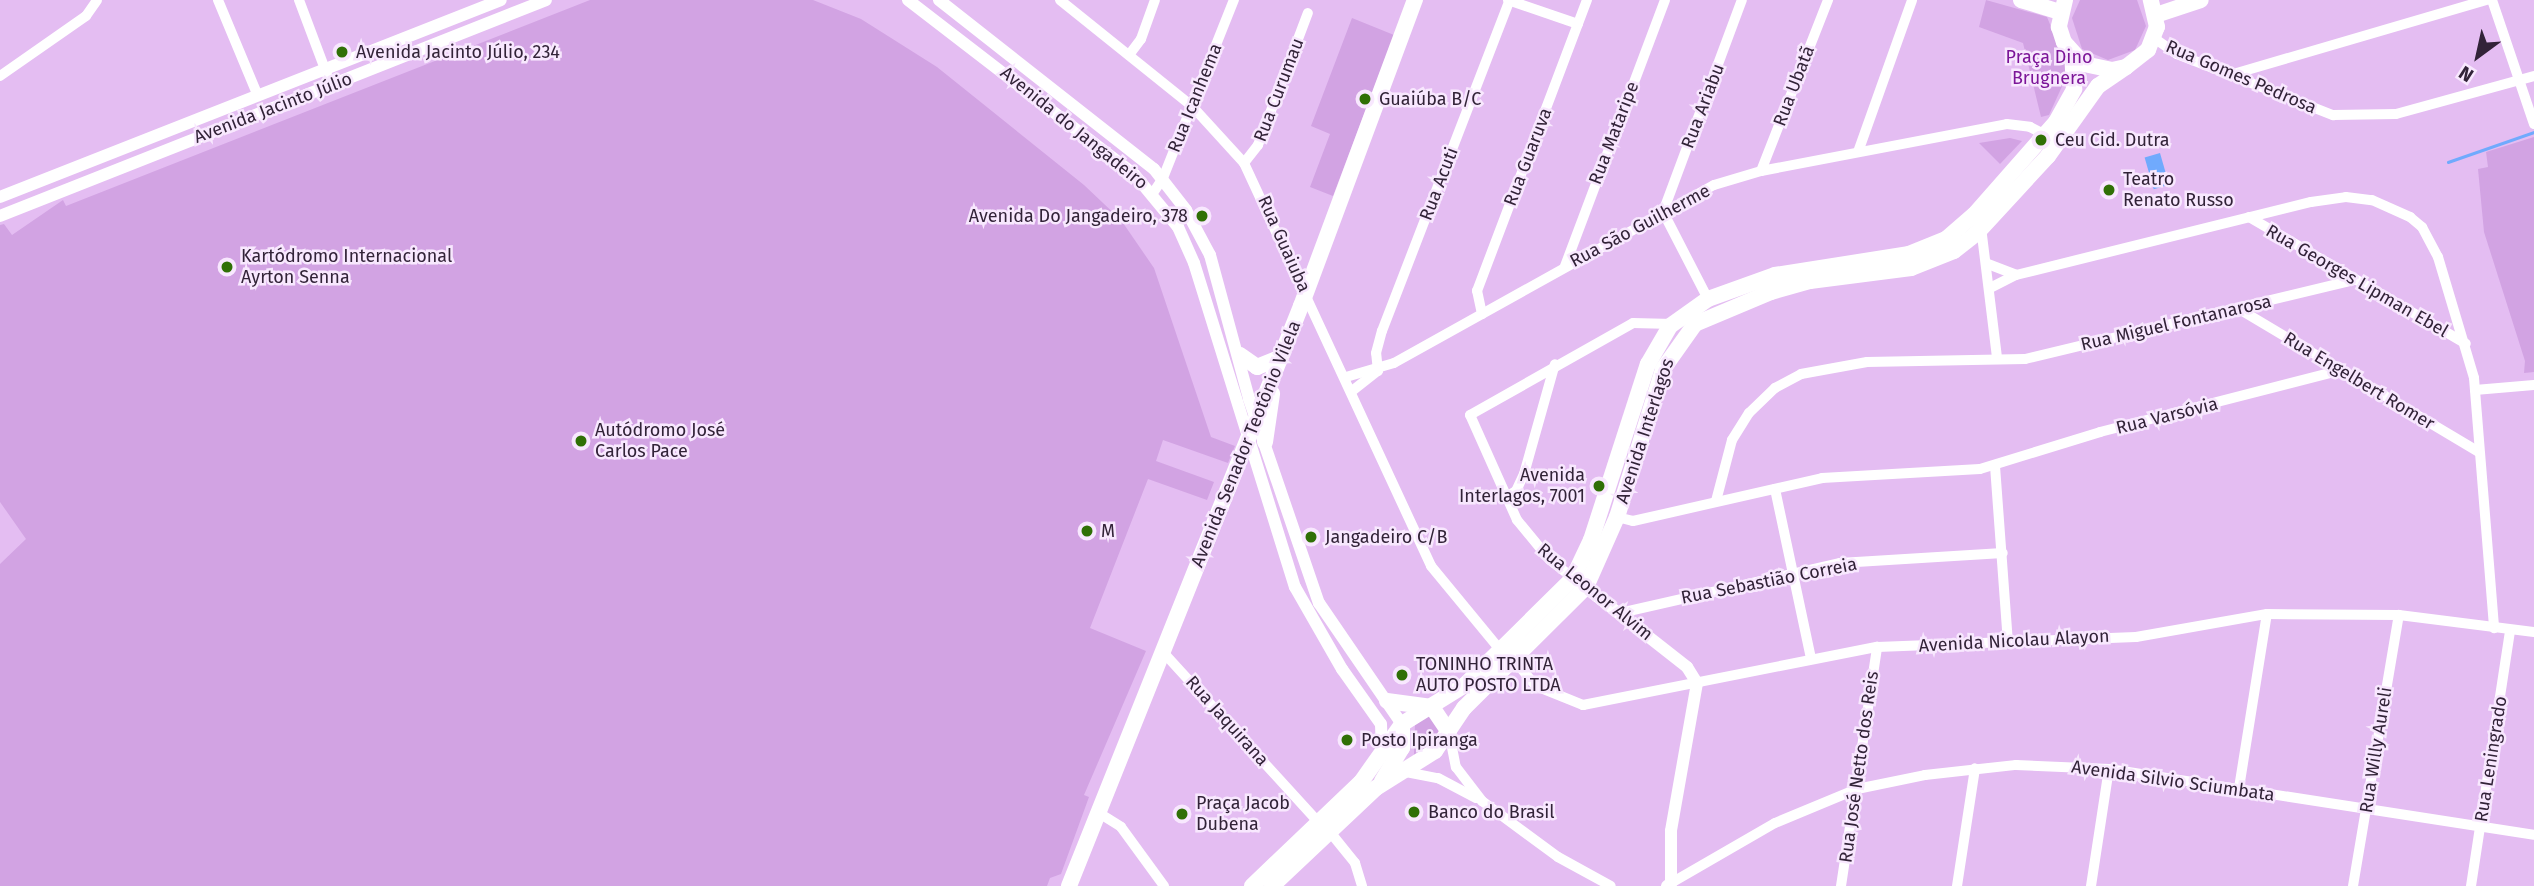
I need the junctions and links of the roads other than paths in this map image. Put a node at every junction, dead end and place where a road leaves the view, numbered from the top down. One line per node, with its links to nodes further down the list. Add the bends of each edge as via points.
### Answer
1 (97, 0): 33 (street, via 86,16)
2 (218, 0): 37 (street)
3 (298, 0): 31 (street)
4 (501, 0): 31 (street, Avenida Jacinto Júlio)
5 (546, 0): 36 (street, Avenida Jacinto Júlio)
6 (939, 0): 44 (street, Avenida do Jangadeiro)
7 (1060, 0): 22 (street, Rua Guaiuba)
8 (1155, 0): 28 (street, via 1141,39)
9 (1234, 0): 38 (street, Rua Icanhema)
10 (1415, 0): 56 (main road, Avenida Senador Teotônio Vilela)
11 (1509, 0): 26 (street); 67 (street, Rua Acuti, via 1387,320 1376,353)
12 (1587, 0): 26 (street, Rua Guaruva)
13 (1665, 0): 52 (street, Rua Mataripe)
14 (1742, 0): 47 (street, Rua Ariabu)
15 (1828, 0): 43 (street, Rua Ubatã)
16 (1912, 0): 41 (street)
17 (2021, 0): 23 (main road)
18 (2200, 0): 24 (main road)
19 (2487, 0): 32 (street)
20 (2492, 0): 35 (street)
21 (917, 2): 45 (street, Avenida do Jangadeiro)
22 (1073, 4): 28 (street, Rua Guaiuba)
23 (2063, 6): 29 (main road, Avenida Interlagos, via 2059,27)
24 (2154, 8): 27 (main road)
25 (1308, 13): 42 (street, Rua Curumau, via 1258,145)
26 (1578, 24): 59 (street, Rua Guaruva, via 1477,290)
27 (2154, 38): 30 (main road, Avenida Interlagos, via 2148,50); 32 (street, Rua Gomes Pedrosa, via 2178,54)
28 (1129, 55): 38 (street, Rua Guaiuba)
29 (2072, 55): 30 (main road, via 2098,69); 40 (main road, Avenida Interlagos, via 2074,89)
30 (2126, 67): 50 (main road, Avenida Interlagos, via 2088,97 2064,137)
31 (324, 69): 36 (street); 37 (street, Avenida Jacinto Júlio)
32 (2230, 75): 35 (street, Rua Gomes Pedrosa, via 2333,115 2366,117 2413,111)
33 (0, 76)
34 (2534, 76): 35 (street, Rua Gomes Pedrosa)
35 (2518, 80): 39 (street)
36 (331, 85): 48 (street, Avenida Jacinto Júlio)
37 (258, 96): 46 (street, Avenida Jacinto Júlio)
38 (1192, 106): 42 (street, Rua Guaiuba); 44 (street, Rua Icanhema)
39 (2534, 124)
40 (2046, 135): 41 (street, Rua São Guilherme, via 2007,124); 50 (main road, Avenida Interlagos)
41 (1858, 152): 43 (street, Rua São Guilherme)
42 (1244, 163): 56 (street, Rua Guaiuba)
43 (1760, 172): 47 (street, Rua São Guilherme, via 1714,185)
44 (1163, 178): 45 (street, Rua Icanhema); 62 (street, Avenida do Jangadeiro, via 1210,255)
45 (1153, 193): 73 (street, Avenida do Jangadeiro, via 1178,227 1194,263)
46 (0, 197)
47 (1663, 212): 52 (street, Rua São Guilherme); 57 (street)
48 (0, 216)
49 (2249, 217): 53 (street); 54 (street, Rua Georges Lipman Ebel); 61 (street, via 2346,197 2372,200 2410,217 2422,227 2438,257)
50 (1978, 222): 51 (street); 57 (main road, Avenida Interlagos, via 1930,247 1807,267); 80 (main road, Avenida Interlagos, via 1930,263 1810,281 1717,312 1695,324 1663,369)
51 (1988, 264): 53 (street); 55 (street)
52 (1565, 266): 59 (street, Rua São Guilherme)
53 (2016, 275): 55 (street)
54 (2354, 280): 58 (street, Rua Miguel Fontanarosa); 61 (street, Rua Georges Lipman Ebel)
55 (1992, 287): 64 (street)
56 (1305, 294): 63 (main road, Avenida Senador Teotônio Vilela); 68 (street, Rua Guaiuba)
57 (1708, 299): 60 (main road, Avenida Interlagos)
58 (2239, 309): 64 (street, Rua Miguel Fontanarosa, via 2025,359); 66 (street, Rua Engelbert Romer)
59 (1482, 314): 67 (street, Rua São Guilherme)
60 (1673, 324): 65 (street, via 1633,323); 83 (main road, Avenida Interlagos, via 1648,364)
61 (2466, 344): 70 (street)
62 (1240, 355): 63 (main road, via 1257,367); 72 (street, Avenida do Jangadeiro)
63 (1279, 358): 72 (main road, Avenida Senador Teotônio Vilela); 74 (main road)
64 (1997, 358): 79 (street, Rua Miguel Fontanarosa, via 1867,362 1791,378 1756,405 1736,433)
65 (1555, 364): 78 (street, via 1524,474 1516,491); 78 (street, Rua Leonor Alvim, via 1470,415)
66 (2341, 370): 75 (street, Rua Engelbert Romer); 76 (street, Rua Varsóvia, via 2100,432)
67 (1378, 371): 68 (street, Rua São Guilherme); 71 (street, Rua São Guilherme)
68 (1346, 377): 71 (street, Rua Guaiuba)
69 (2534, 385): 70 (street)
70 (2475, 390): 75 (street)
71 (1352, 391): 93 (street, Rua Guaiuba, via 1431,566)
72 (1255, 416): 73 (main road, Avenida Senador Teotônio Vilela); 74 (street, Avenida do Jangadeiro)
73 (1249, 438): 92 (main road, Avenida Senador Teotônio Vilela); 96 (street, Avenida do Jangadeiro, via 1295,587)
74 (1265, 442): 95 (street, Avenida do Jangadeiro, via 1319,603)
75 (2479, 452): 87 (street)
76 (1995, 466): 77 (street, Rua Varsóvia, via 1836,476); 81 (street)
77 (1775, 489): 79 (street, Rua Varsóvia); 82 (street)
78 (1506, 497): 83 (street, Rua Leonor Alvim, via 1529,537)
79 (1716, 501): 80 (street, Rua Varsóvia, via 1633,521)
80 (1617, 517): 83 (main road, Avenida Interlagos)
81 (2003, 553): 82 (street, Rua Sebastião Correia, via 1840,563); 90 (street)
82 (1792, 574): 84 (street, Rua Sebastião Correia); 94 (street)
83 (1580, 583): 84 (street, Rua Leonor Alvim); 93 (main road, Avenida Interlagos)
84 (1620, 613): 97 (street, Rua Leonor Alvim, via 1688,667)
85 (2267, 614): 86 (street, Avenida Nicolau Alayon); 90 (street, Avenida Nicolau Alayon, via 2136,637); 107 (street)
86 (2399, 615): 87 (street, Avenida Nicolau Alayon); 110 (street, Rua Willy Aureli)
87 (2494, 628): 88 (street, Avenida Nicolau Alayon)
88 (2511, 632): 89 (street, Avenida Nicolau Alayon); 113 (street, Rua Leningrado)
89 (2534, 632)
90 (2008, 642): 91 (street, Avenida Nicolau Alayon)
91 (1877, 647): 94 (street, Avenida Nicolau Alayon); 108 (street, Rua José Netto dos Reis)
92 (1164, 652): 111 (main road, Avenida Senador Teotônio Vilela); 112 (street, Rua Jaquirana)
93 (1507, 655): 97 (street, Avenida Nicolau Alayon, via 1551,696 1583,705); 99 (main road, Avenida Interlagos); 101 (main road, Avenida Interlagos)
94 (1811, 658): 97 (street, Avenida Nicolau Alayon)
95 (1354, 660): 96 (street); 98 (street, Avenida do Jangadeiro)
96 (1342, 669): 102 (street, Avenida do Jangadeiro, via 1381,724)
97 (1697, 683): 115 (street, via 1668,855)
98 (1387, 701): 99 (main road); 100 (street, Avenida do Jangadeiro)
99 (1432, 707): 100 (main road, Avenida Interlagos); 101 (main road)
100 (1402, 724): 102 (main road, Avenida Interlagos); 106 (main road, via 1400,754)
101 (1449, 732): 105 (main road, Avenida Interlagos, via 1436,751); 109 (street, via 1456,766)
102 (1382, 751): 112 (main road, Avenida Interlagos)
103 (1975, 768): 104 (street, Avenida Silvio Sciumbata); 108 (street, Avenida Silvio Sciumbata); 123 (street)
104 (2109, 769): 107 (street, Avenida Silvio Sciumbata); 124 (street)
105 (1406, 772): 106 (main road, Avenida Interlagos); 109 (street, via 1438,778)
106 (1376, 788): 112 (main road, Avenida Interlagos)
107 (2239, 788): 110 (street, Avenida Silvio Sciumbata)
108 (1857, 789): 115 (street, Avenida Silvio Sciumbata, via 1775,824); 122 (street, Rua José Netto dos Reis)
109 (1482, 802): 121 (street, via 1558,858)
110 (2366, 809): 113 (street, Avenida Silvio Sciumbata); 125 (street, Rua Willy Aureli)
111 (1099, 813): 116 (main road, Avenida Senador Teotônio Vilela); 117 (street, via 1121,827)
112 (1324, 827): 118 (main road, Avenida Interlagos); 119 (main road, Avenida Interlagos); 120 (street, Rua Jaquirana, via 1354,863)
113 (2480, 827): 114 (street, Avenida Silvio Sciumbata); 126 (street, Rua Leningrado)
114 (2534, 835)
115 (1669, 884)
116 (1069, 886)
117 (1164, 886)
118 (1252, 886)
119 (1272, 886)
120 (1362, 886)
121 (1611, 886)
122 (1841, 886)
123 (1957, 886)
124 (2091, 886)
125 (2353, 886)
126 (2471, 886)

